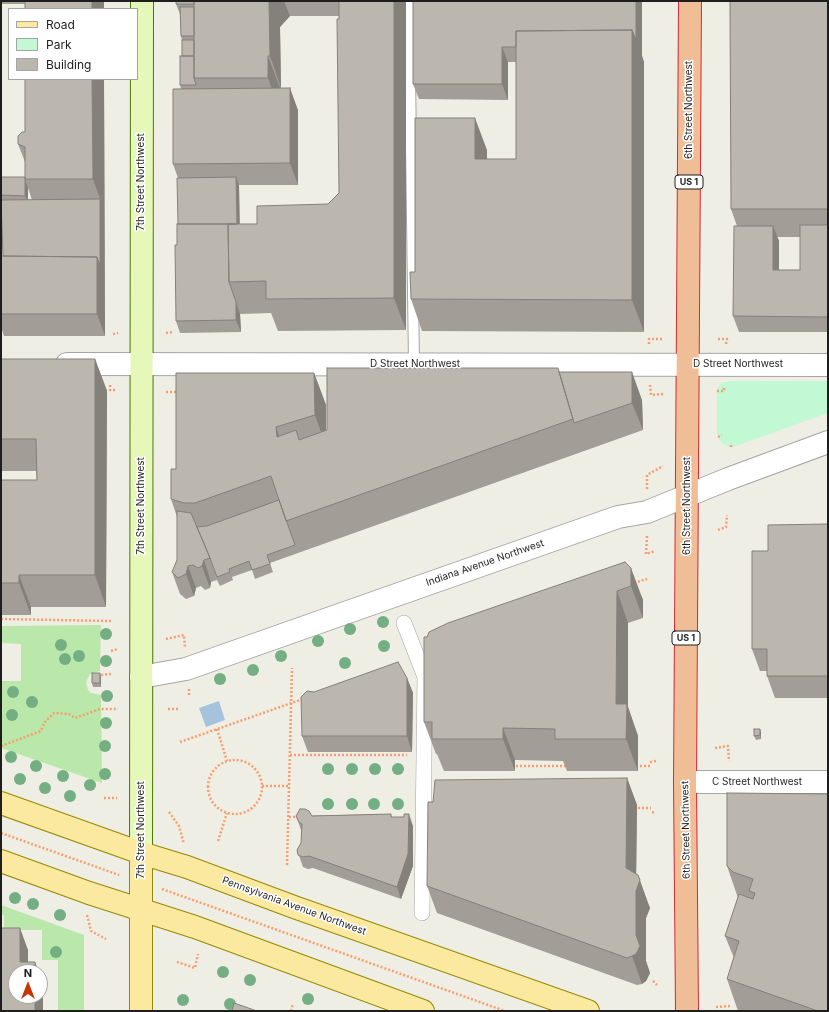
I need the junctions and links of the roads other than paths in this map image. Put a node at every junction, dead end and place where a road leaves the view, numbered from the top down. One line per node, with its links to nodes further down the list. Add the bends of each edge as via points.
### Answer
1 (142, 1): 7 (main road, 7th Street Northwest)
2 (409, 1): 5 (lane)
3 (690, 1): 6 (highway, 6th Street Northwest / US 1)
4 (47, 364): 7 (street, D Street Northwest)
5 (414, 364): 6 (street, D Street Northwest); 7 (street, D Street Northwest)
6 (687, 364): 8 (street, D Street Northwest); 10 (highway, 6th Street Northwest / US 1)
7 (141, 365): 12 (main road, 7th Street Northwest)
8 (828, 365)
9 (828, 442): 10 (street, Indiana Avenue Northwest)
10 (687, 495): 12 (street, Indiana Avenue Northwest, via 647,512 618,516 186,669); 13 (highway, 6th Street Northwest / US 1)
11 (404, 623): 19 (street, via 424,677)
12 (141, 677): 16 (main road, 7th Street Northwest)
13 (685, 782): 14 (street, C Street Northwest); 23 (highway, 6th Street Northwest / US 1)
14 (828, 782)
15 (1, 803): 16 (main road, Pennsylvania Avenue Northwest)
16 (141, 853): 18 (main road, 7th Street Northwest); 22 (main road, Pennsylvania Avenue Northwest, via 187,867)
17 (1, 861): 18 (main road)
18 (141, 910): 20 (main road, 7th Street Northwest); 21 (main road, via 195,927)
19 (422, 913)
20 (141, 1011)
21 (423, 1011)
22 (588, 1011)
23 (687, 1011)

